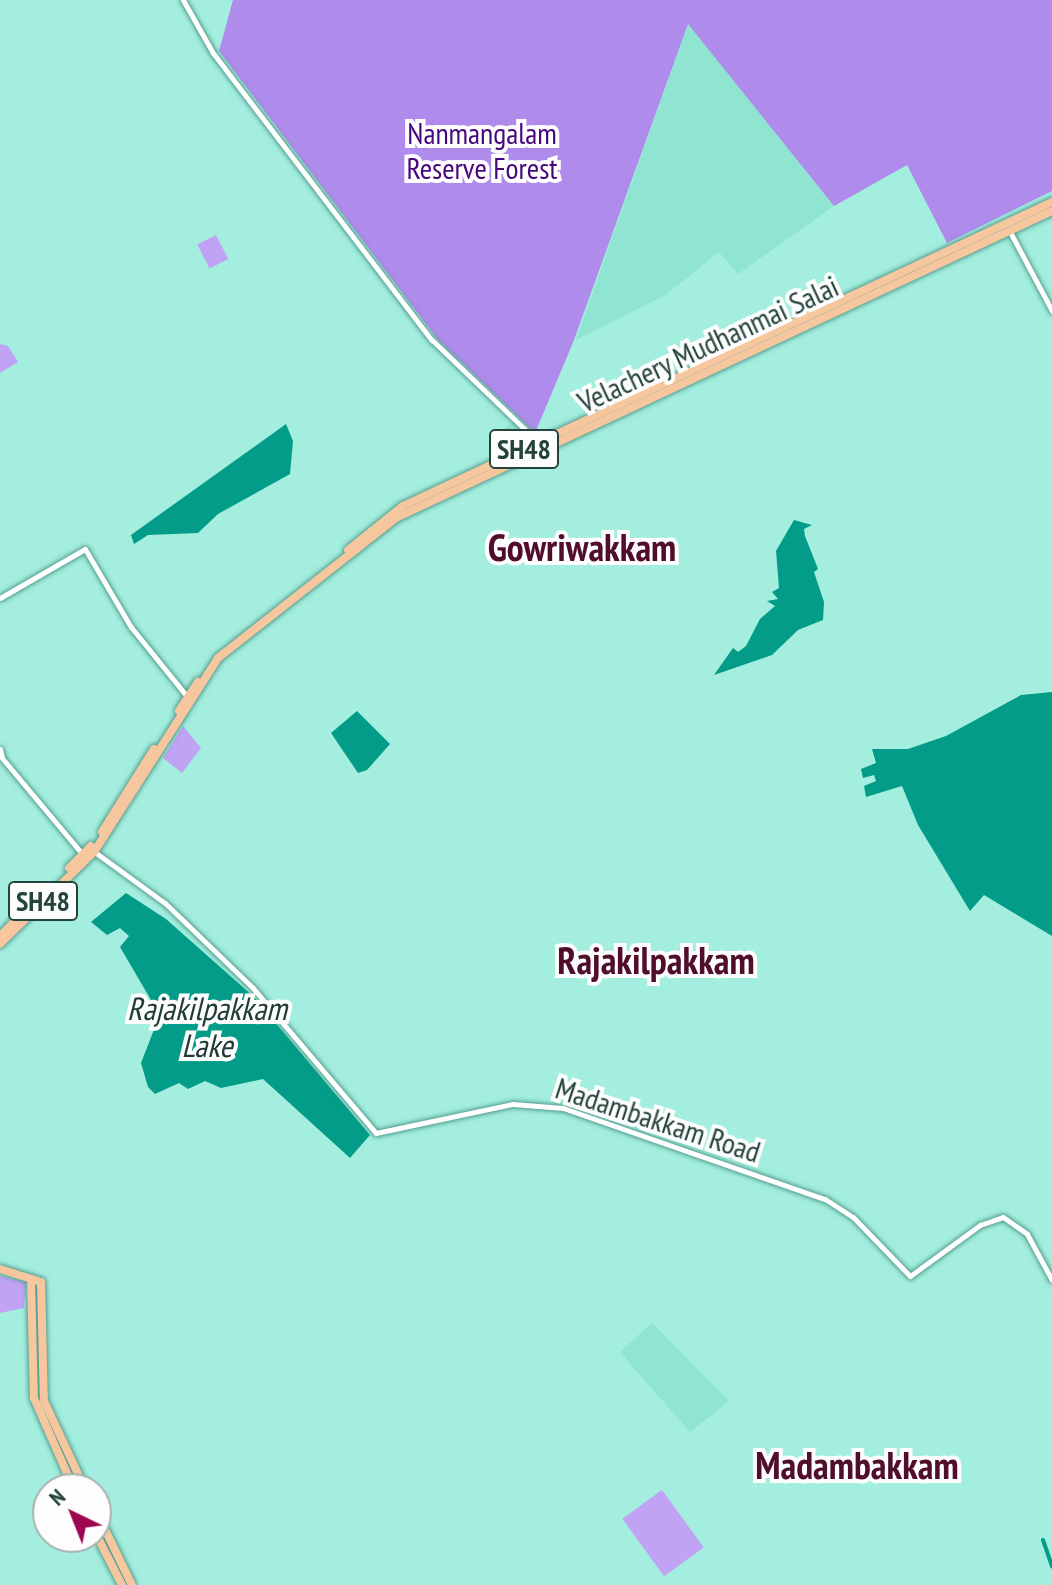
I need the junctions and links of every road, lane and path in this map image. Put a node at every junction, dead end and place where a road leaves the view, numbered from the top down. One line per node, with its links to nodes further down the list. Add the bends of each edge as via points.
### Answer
1 (183, 0): 6 (street, via 213,53 432,340)
2 (1052, 202): 4 (main road, Velachery Mudhanmai Salai / SH48)
3 (1052, 211): 4 (main road, Velachery Mudhanmai Salai / SH48)
4 (1008, 228): 5 (street); 6 (main road, Velachery Mudhanmai Salai / SH48)
5 (1052, 311)
6 (540, 445): 8 (main road, Velachery Mudhanmai Salai / SH48, via 392,513 223,647)
7 (0, 598): 8 (street, via 85,549 131,627)
8 (190, 700): 10 (main road, Velachery Mudhanmai Salai / SH48)
9 (0, 749): 10 (street, via 2,758)
10 (88, 853): 11 (main road, Velachery Mudhanmai Salai / SH48); 12 (main road, Velachery Mudhanmai Salai / SH48); 15 (street, Madambakkam Road, via 165,903 253,988 376,1133 513,1104 563,1108 825,1199 846,1211 910,1276 980,1225 1003,1217 1027,1234)
11 (0, 936)
12 (0, 944)
13 (0, 1269): 14 (main road)
14 (31, 1279): 16 (main road, via 34,1398); 17 (main road, via 41,1282 44,1401)
15 (1052, 1280)
16 (67, 1473)
17 (78, 1473)
18 (112, 1544): 21 (main road)
19 (106, 1553): 20 (main road)
20 (122, 1585)
21 (132, 1585)

